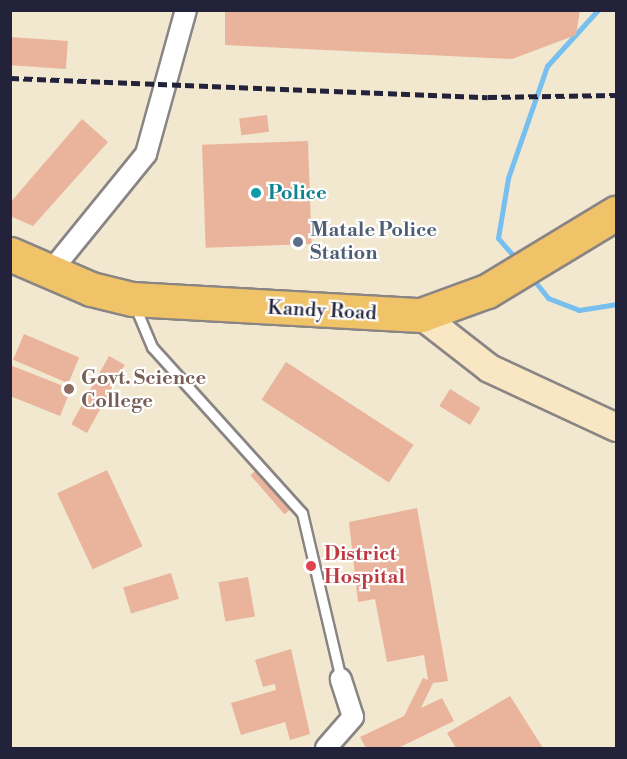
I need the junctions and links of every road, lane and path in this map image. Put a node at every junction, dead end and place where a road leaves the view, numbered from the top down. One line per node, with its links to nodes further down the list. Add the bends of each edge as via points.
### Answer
1 (186, 10): 4 (street, via 146,154)
2 (616, 213): 6 (highway, Kandy Road, via 487,291)
3 (10, 254): 4 (highway, Kandy Road)
4 (51, 272): 5 (highway, Kandy Road)
5 (132, 299): 6 (highway, Kandy Road); 8 (lane, via 152,347 302,513)
6 (421, 315): 7 (street, via 489,368)
7 (616, 427)
8 (341, 679): 9 (street, via 353,717)
9 (326, 748)

